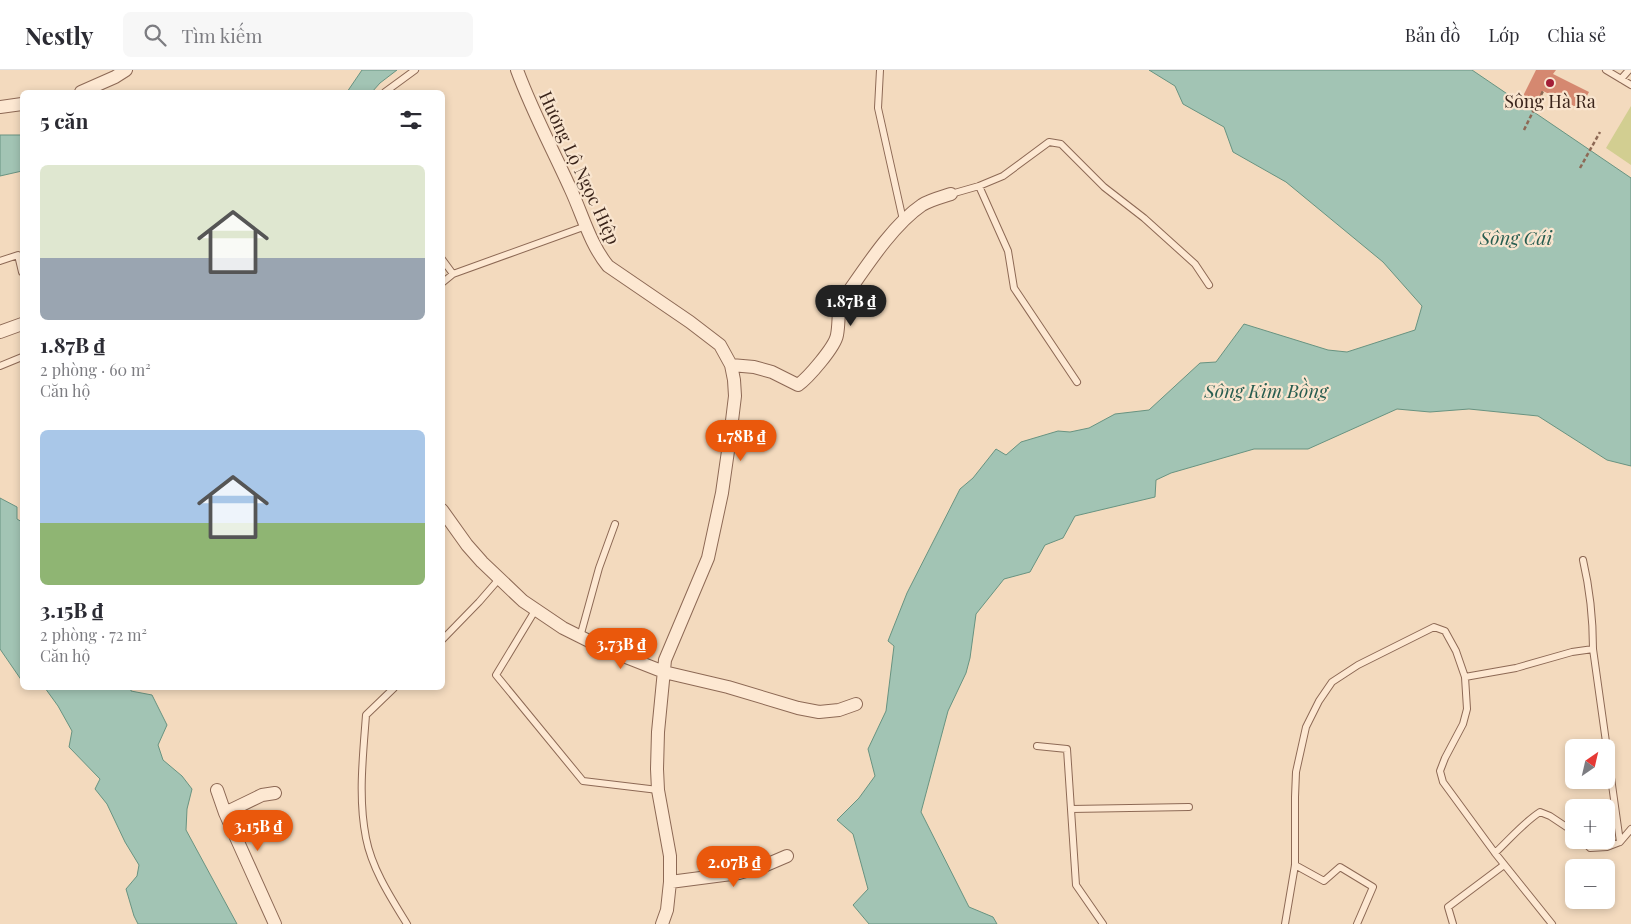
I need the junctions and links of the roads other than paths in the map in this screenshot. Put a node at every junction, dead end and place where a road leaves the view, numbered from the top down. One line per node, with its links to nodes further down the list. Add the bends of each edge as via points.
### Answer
1 (126, 70): 9 (street)
2 (415, 70): 10 (lane)
3 (517, 70): 16 (street, Hương Lộ Ngọc Hiệp)
4 (880, 70): 15 (lane, via 878,108)
5 (1606, 70): 7 (lane)
6 (1629, 70): 7 (lane)
7 (1621, 79): 8 (lane)
8 (1631, 86)
9 (86, 90)
10 (388, 90)
11 (20, 104): 12 (street)
12 (0, 107)
13 (979, 186): 14 (lane); 22 (lane, via 1003,176 1049,142 1061,144 1104,187 1195,264); 28 (lane, via 1008,251 1014,288)
14 (952, 194): 15 (street, via 923,204)
15 (903, 222): 26 (street, via 840,304 837,338 806,379 798,385 772,372)
16 (586, 226): 20 (lane); 26 (street, Hương Lộ Ngọc Hiệp, via 598,254 608,266 706,333 720,346)
17 (0, 261): 18 (lane, via 18,254)
18 (20, 263)
19 (445, 263): 20 (lane)
20 (453, 274): 21 (lane)
21 (445, 281)
22 (1209, 285)
23 (20, 325): 24 (street)
24 (0, 332)
25 (20, 359): 27 (lane)
26 (731, 365): 37 (street, Hương Lộ Ngọc Hiệp, via 735,396 720,502 708,558 670,646)
27 (0, 366)
28 (1077, 382)
29 (447, 524): 32 (street)
30 (616, 524): 35 (lane, via 599,568)
31 (1583, 560): 36 (lane, via 1590,587)
32 (499, 579): 33 (street); 34 (lane)
33 (536, 609): 35 (street); 43 (lane, via 496,675 583,781)
34 (445, 637)
35 (580, 637): 37 (street)
36 (1593, 649): 38 (lane); 50 (lane)
37 (664, 672): 40 (street, via 818,712); 43 (street, Hương Lộ Ngọc Hiệp, via 658,732)
38 (1465, 677): 52 (lane, via 1467,709 1458,736 1440,771 1443,782); 54 (lane, via 1445,631 1434,628 1358,665 1332,682 1306,727 1296,772)
39 (392, 690): 58 (lane, via 366,716 362,790 366,838 375,866)
40 (856, 704)
41 (1037, 746): 46 (lane, via 1067,749)
42 (217, 790): 47 (street)
43 (658, 790): 56 (street, Hương Lộ Ngọc Hiệp, via 670,856)
44 (275, 793): 47 (street, via 262,795)
45 (1189, 807): 46 (lane)
46 (1071, 809): 60 (lane, via 1076,885)
47 (225, 813): 57 (street)
48 (1565, 826): 52 (lane, via 1540,812)
49 (1631, 829): 50 (lane)
50 (1620, 842): 51 (lane)
51 (1615, 844)
52 (1495, 853): 55 (lane)
53 (788, 856): 56 (street, via 739,873)
54 (1295, 865): 61 (lane); 62 (lane, via 1324,881 1340,867 1374,887)
55 (1504, 865): 63 (lane, via 1448,907); 64 (lane)
56 (670, 882): 59 (street, Hương Lộ Ngọc Hiệp)
57 (275, 924)
58 (407, 924)
59 (662, 924)
60 (1103, 924)
61 (1285, 924)
62 (1357, 924)
63 (1453, 924)
64 (1552, 924)

